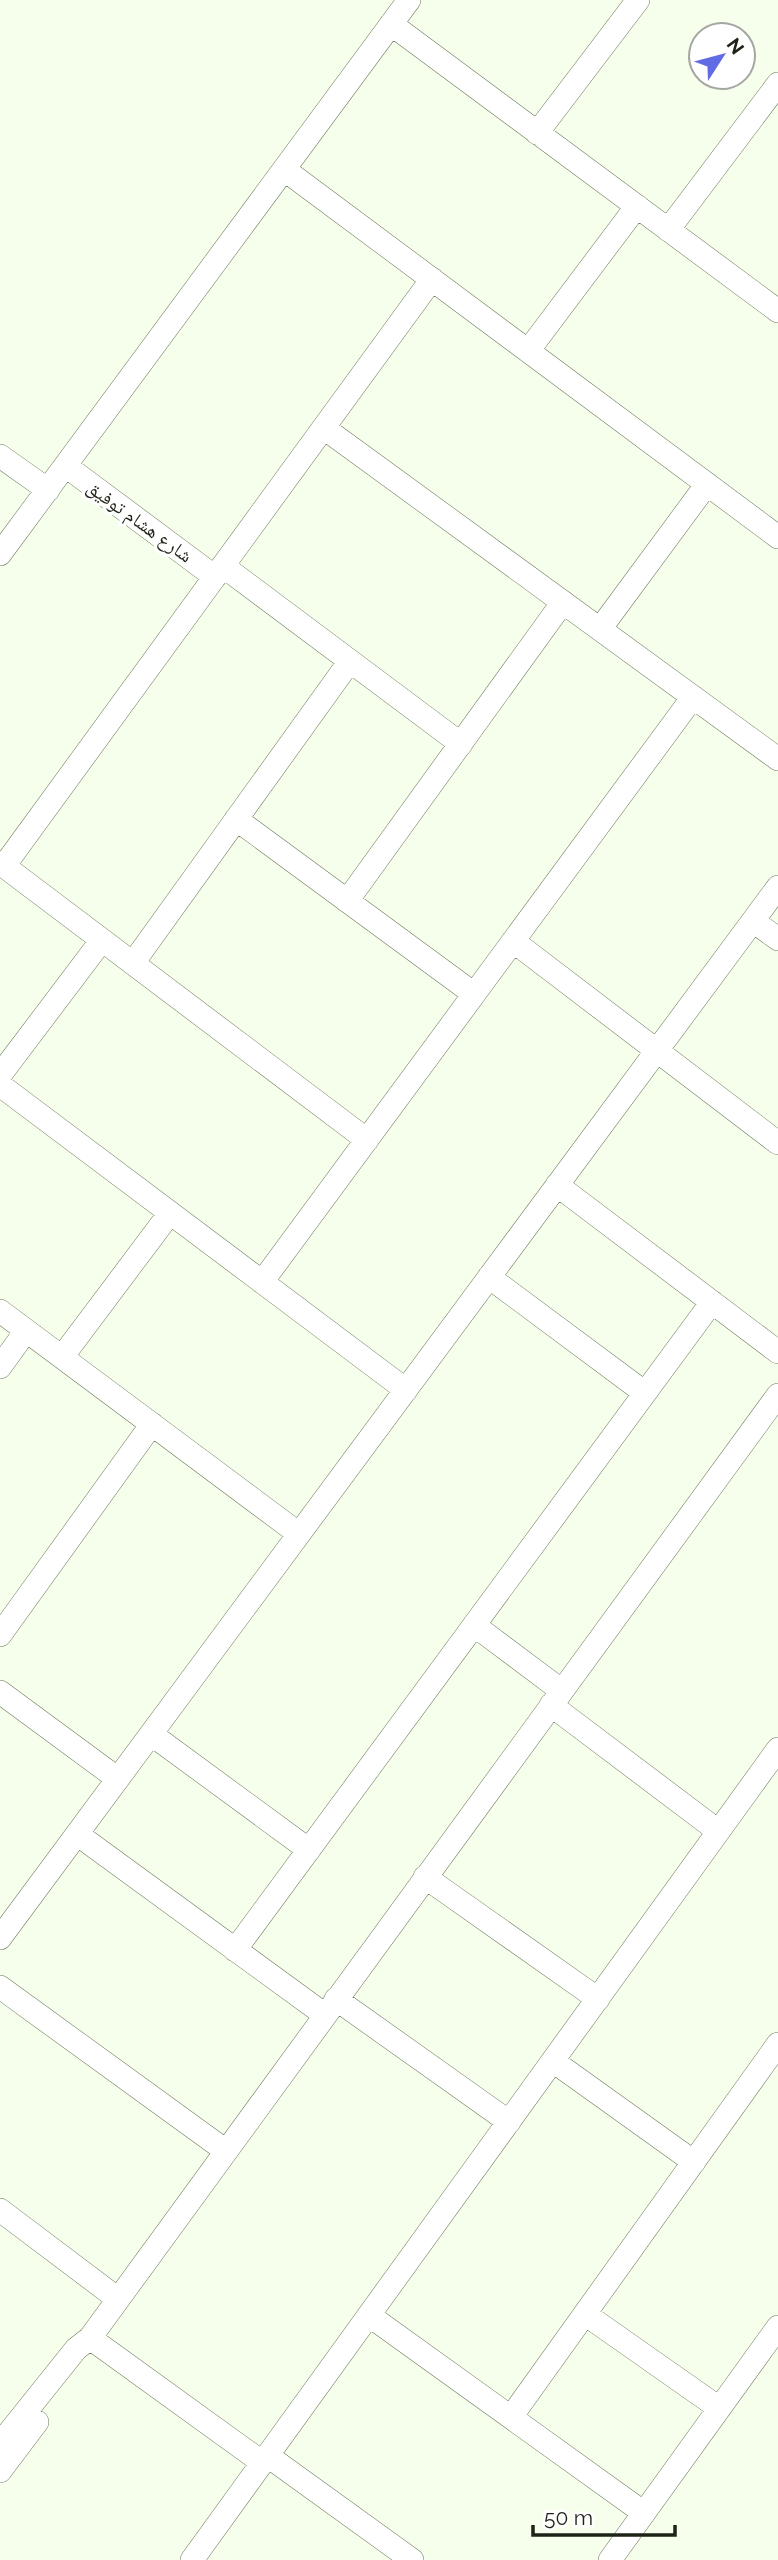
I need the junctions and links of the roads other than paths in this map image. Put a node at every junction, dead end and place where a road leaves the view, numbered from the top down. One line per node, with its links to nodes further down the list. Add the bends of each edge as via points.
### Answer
1 (409, 0): 3 (street)
2 (638, 0): 5 (street)
3 (391, 24): 5 (street); 6 (street)
4 (776, 92): 8 (street)
5 (537, 133): 7 (street)
6 (285, 170): 9 (street); 14 (street)
7 (637, 206): 8 (street); 11 (street)
8 (668, 230): 10 (street)
9 (432, 279): 11 (street); 12 (street)
10 (778, 311)
11 (528, 351): 15 (street)
12 (324, 428): 19 (street); 20 (street)
13 (0, 456): 16 (street)
14 (65, 466): 16 (street); 19 (street, شارع هشام توفيق)
15 (707, 484): 17 (street); 21 (street)
16 (48, 490): 18 (street)
17 (778, 537)
18 (0, 554)
19 (219, 571): 22 (street, شارع هشام توفيق); 27 (street)
20 (564, 602): 21 (street); 24 (street)
21 (600, 629): 23 (street)
22 (350, 661): 24 (street, شارع هشام توفيق); 26 (street)
23 (694, 697): 25 (street); 33 (street)
24 (461, 744): 29 (street)
25 (778, 759)
26 (236, 819): 29 (street); 34 (street)
27 (2, 865): 32 (street)
28 (778, 887): 30 (street)
29 (347, 901): 35 (street)
30 (753, 921): 31 (street); 36 (street)
31 (778, 939)
32 (102, 940): 34 (street); 37 (street)
33 (513, 941): 35 (street); 36 (street)
34 (133, 963): 39 (street)
35 (474, 995): 39 (street)
36 (657, 1051): 40 (street); 41 (street)
37 (0, 1075)
38 (0, 1084): 42 (street)
39 (366, 1140): 44 (street)
40 (778, 1143)
41 (557, 1185): 43 (street); 45 (street)
42 (170, 1213): 44 (street); 49 (street)
43 (489, 1277): 51 (street); 52 (street)
44 (262, 1282): 51 (street)
45 (712, 1302): 48 (street); 52 (street)
46 (0, 1311): 47 (street)
47 (26, 1331): 49 (street); 50 (street)
48 (778, 1352)
49 (62, 1357): 54 (street)
50 (0, 1367)
51 (405, 1390): 55 (street)
52 (645, 1393): 56 (street)
53 (778, 1395): 59 (street)
54 (152, 1424): 55 (street); 57 (street)
55 (299, 1534): 60 (street)
56 (474, 1625): 59 (street); 65 (street)
57 (0, 1634)
58 (0, 1692): 62 (street)
59 (556, 1698): 63 (street); 66 (street)
60 (151, 1734): 62 (street); 65 (street)
61 (778, 1749): 63 (street)
62 (118, 1779): 64 (street)
63 (718, 1831): 70 (street)
64 (77, 1834): 67 (street); 68 (street)
65 (309, 1850): 68 (street)
66 (425, 1877): 70 (street); 71 (street)
67 (0, 1938)
68 (235, 1950): 71 (street)
69 (0, 1987): 75 (street)
70 (598, 1999): 73 (street)
71 (330, 2007): 74 (street); 75 (street)
72 (778, 2044): 76 (street)
73 (553, 2061): 74 (street); 76 (street)
74 (509, 2122): 80 (street)
75 (226, 2151): 78 (street)
76 (694, 2162): 79 (street)
77 (0, 2210): 78 (street)
78 (118, 2299): 82 (street)
79 (585, 2314): 83 (street); 84 (street)
80 (370, 2316): 84 (street); 86 (street)
81 (778, 2327): 83 (street)
82 (90, 2338): 85 (street, via 76,2349); 86 (street); 87 (street, via 87,2356)
83 (719, 2408): 88 (street)
84 (511, 2417): 88 (street)
85 (0, 2444)
86 (266, 2460): 89 (street); 90 (street)
87 (0, 2471)
88 (644, 2513): 91 (street)
89 (192, 2560)
90 (412, 2560)
91 (610, 2560)

